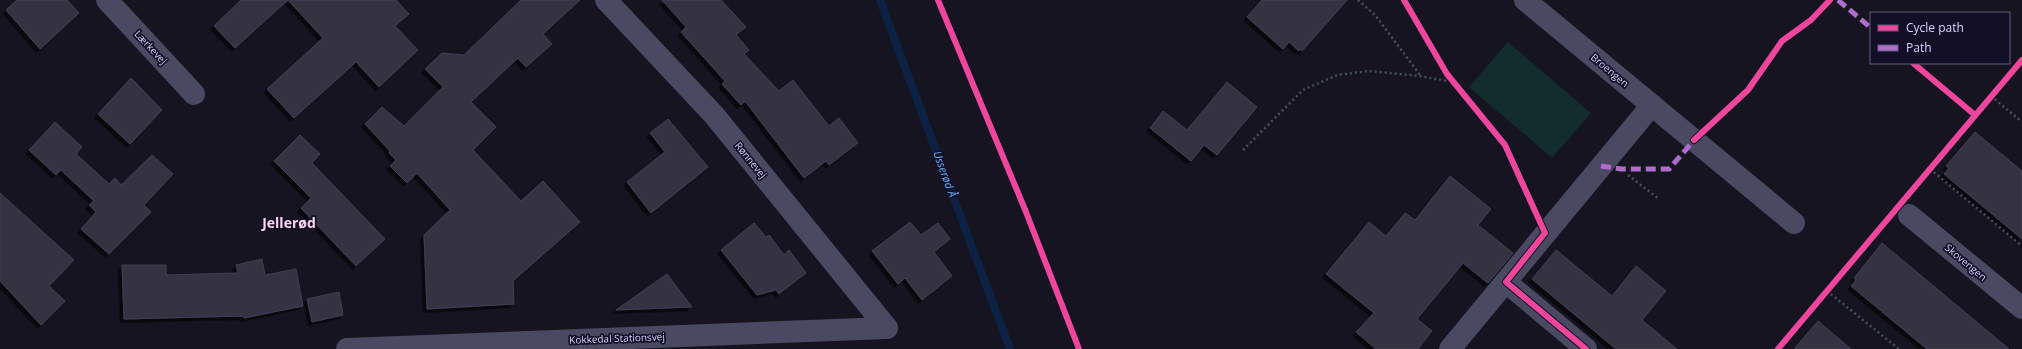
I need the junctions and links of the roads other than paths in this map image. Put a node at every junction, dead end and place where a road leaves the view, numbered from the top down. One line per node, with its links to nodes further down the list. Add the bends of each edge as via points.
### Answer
1 (107, 0): 4 (street, Lærkevej)
2 (606, 0): 10 (street, Rønnevej, via 714,115)
3 (1526, 0): 5 (street, Broengen)
4 (194, 94)
5 (1652, 105): 7 (street, Broengen); 8 (street)
6 (1909, 215): 9 (street, Skovengen)
7 (1794, 223)
8 (1506, 282): 13 (street); 14 (street)
9 (2022, 308)
10 (887, 328): 11 (street, Kokkedal Stationsvej)
11 (756, 340): 12 (street, Kokkedal Stationsvej)
12 (347, 349)
13 (1450, 349)
14 (1586, 349)

